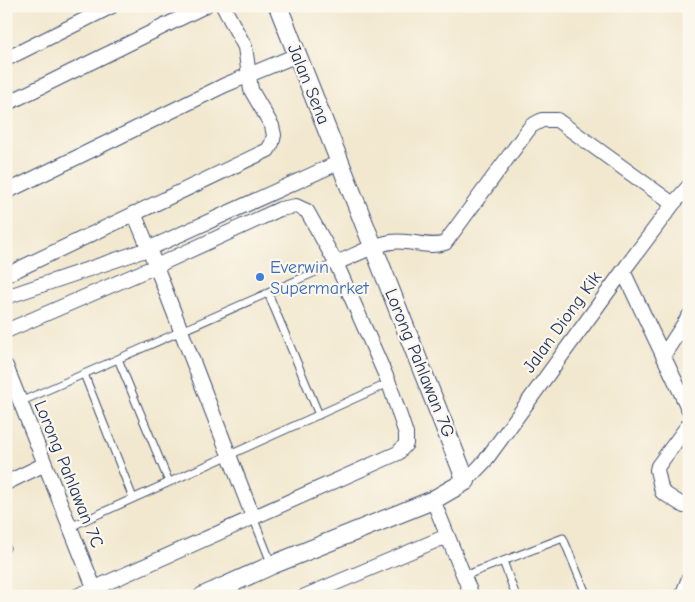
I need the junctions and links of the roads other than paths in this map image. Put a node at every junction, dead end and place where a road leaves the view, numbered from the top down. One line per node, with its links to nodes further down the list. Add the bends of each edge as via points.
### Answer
1 (112, 6): 6 (street)
2 (205, 6): 8 (street)
3 (224, 6): 7 (street, via 245,47)
4 (278, 6): 5 (street, Jalan Sena)
5 (297, 55): 7 (street); 9 (street, Jalan Sena)
6 (6, 59)
7 (250, 75): 11 (street); 13 (street, via 251,90 272,126 274,135 268,150)
8 (6, 104)
9 (340, 162): 14 (street, Lorong Pahlawan 7G); 15 (street)
10 (689, 186): 12 (street, Jalan Diong Kik)
11 (6, 192)
12 (673, 204): 14 (street, via 556,120 542,120 531,126 446,243 436,246 399,242); 18 (street, Jalan Diong Kik)
13 (134, 213): 15 (street); 19 (street)
14 (373, 247): 16 (street); 36 (street, Lorong Pahlawan 7G)
15 (148, 249): 17 (street); 21 (street)
16 (336, 263): 17 (street, via 307,211 296,206 280,209); 20 (lane); 29 (street)
17 (156, 266): 23 (street); 24 (street)
18 (623, 271): 25 (street); 36 (street, Jalan Diong Kik, via 485,461)
19 (6, 275)
20 (268, 293): 24 (lane); 32 (lane)
21 (6, 297)
22 (689, 316): 25 (street)
23 (6, 331)
24 (181, 331): 26 (lane); 34 (street)
25 (663, 356): 31 (street)
26 (118, 359): 28 (lane); 37 (lane)
27 (6, 366): 30 (street, Lorong Pahlawan 7C)
28 (84, 374): 30 (lane); 39 (lane)
29 (389, 384): 32 (lane); 42 (street, via 406,434 406,444 398,453)
30 (20, 402): 35 (street, Lorong Pahlawan 7C)
31 (689, 410)
32 (319, 415): 34 (lane)
33 (689, 424): 41 (street, via 658,466 662,492)
34 (229, 455): 37 (lane); 42 (street)
35 (45, 464): 38 (street); 43 (street, Lorong Pahlawan 7C)
36 (466, 481): 40 (street)
37 (169, 482): 39 (lane)
38 (6, 483)
39 (133, 498): 43 (lane)
40 (433, 500): 44 (street); 46 (street)
41 (684, 506)
42 (253, 517): 46 (lane); 49 (street)
43 (70, 527): 49 (street, Lorong Pahlawan 7C)
44 (447, 536): 47 (street); 52 (street)
45 (503, 562): 47 (lane); 54 (lane); 55 (lane, via 563,538)
46 (272, 565): 51 (street)
47 (464, 576): 53 (street)
48 (689, 578): 56 (street)
49 (95, 592): 50 (street)
50 (77, 596)
51 (203, 596)
52 (305, 596)
53 (472, 596)
54 (516, 596)
55 (587, 596)
56 (682, 596)

